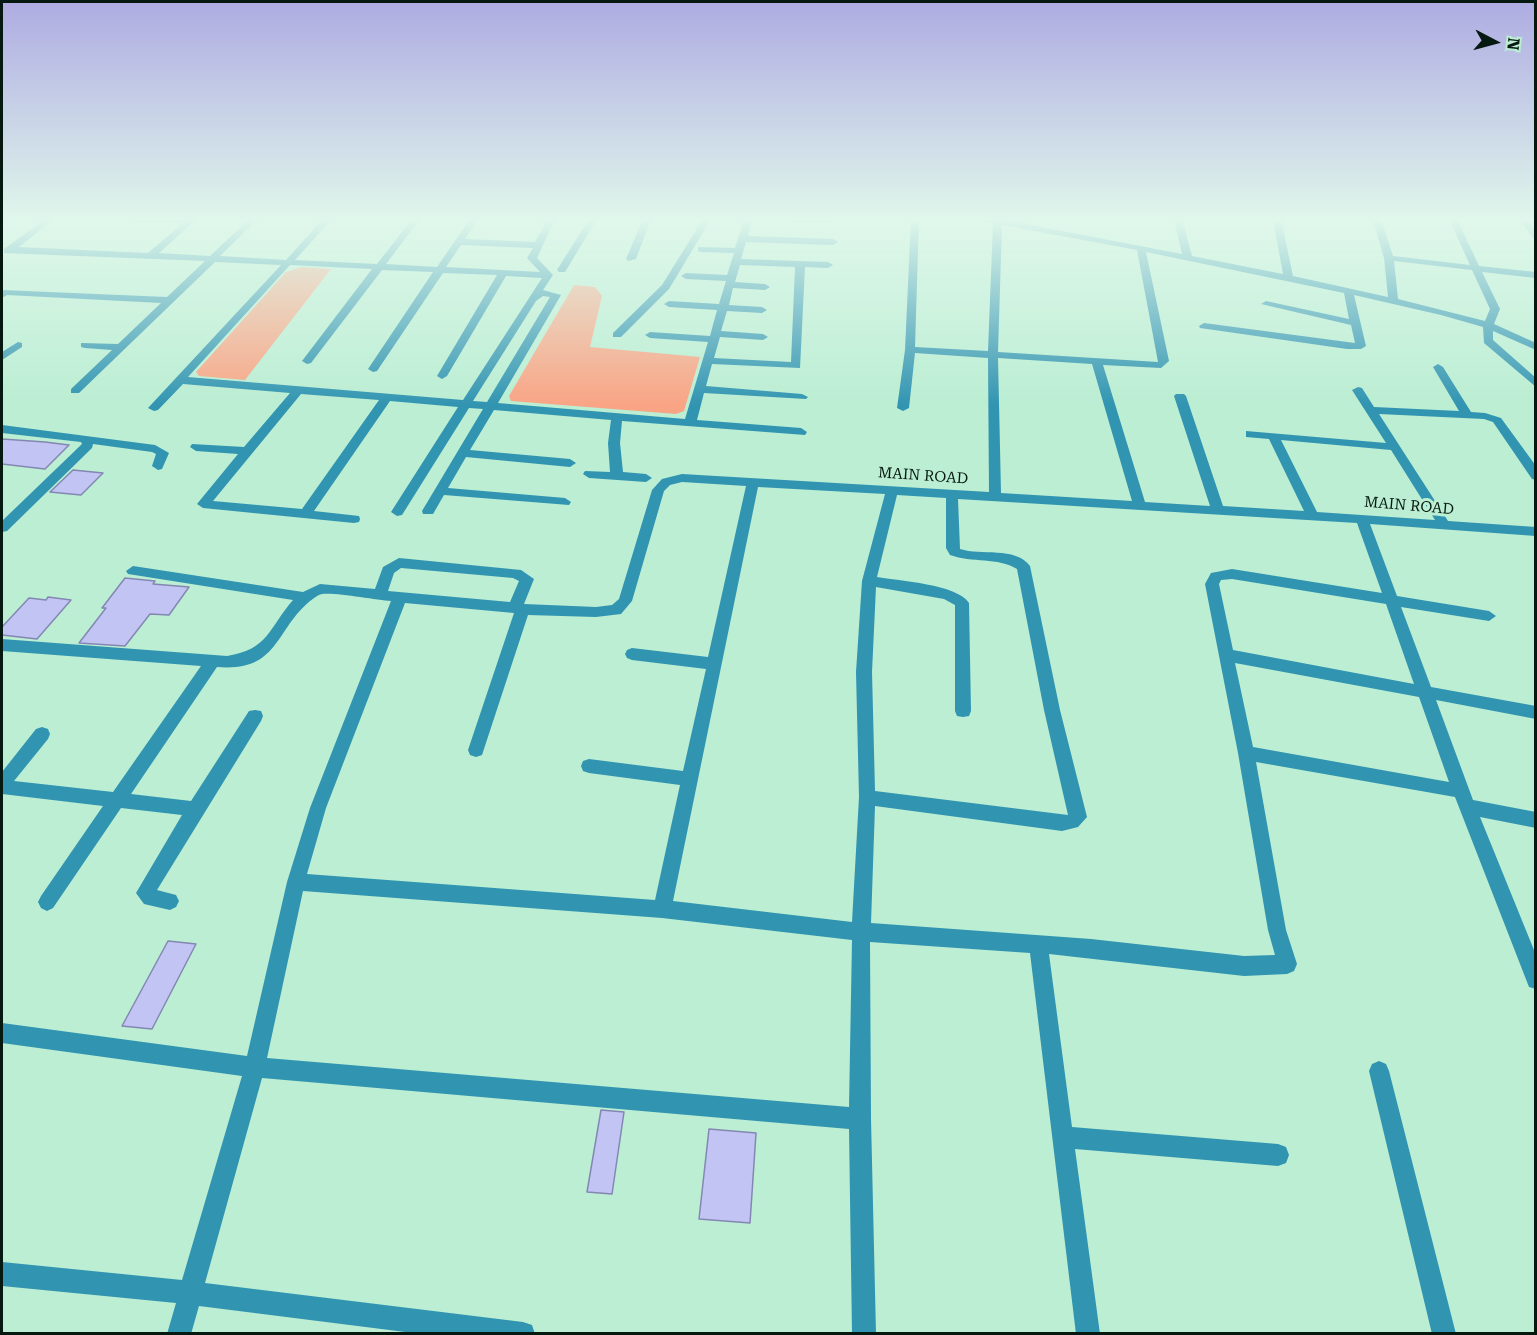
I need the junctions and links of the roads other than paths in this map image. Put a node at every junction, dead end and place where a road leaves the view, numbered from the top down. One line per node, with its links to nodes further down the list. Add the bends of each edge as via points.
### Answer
1 (190, 281): 21 (street)
2 (271, 281): 47 (street)
3 (368, 281): 42 (street)
4 (433, 281): 45 (street)
5 (498, 281): 46 (street)
6 (544, 281): 20 (street)
7 (669, 281): 30 (street)
8 (730, 281): 25 (street)
9 (732, 281): 17 (street)
10 (799, 281): 43 (street, via 796,366)
11 (913, 281): 38 (street)
12 (994, 281): 39 (street)
13 (1148, 281): 41 (street, via 1164,361 1155,366)
14 (1306, 281): 18 (street)
15 (1391, 281): 22 (street)
16 (1483, 281): 29 (street, via 1495,309)
17 (765, 287)
18 (1348, 291): 22 (street); 27 (street)
19 (2, 295): 21 (street, via 5,292)
20 (533, 299): 56 (street); 57 (street, via 541,293 556,295)
21 (170, 300): 36 (street)
22 (1393, 300): 29 (street)
23 (669, 304): 25 (street)
24 (1266, 304): 27 (street)
25 (723, 307): 26 (street); 32 (street)
26 (762, 310)
27 (1356, 323): 28 (street, via 1362,343 1354,347)
28 (1204, 326)
29 (1488, 326): 37 (street); 48 (street, via 1488,340)
30 (617, 335)
31 (650, 335): 32 (street)
32 (715, 336): 33 (street); 43 (street)
33 (763, 337)
34 (18, 345): 40 (street)
35 (85, 345): 36 (street)
36 (121, 347): 52 (street)
37 (1536, 347)
38 (910, 350): 39 (street); 59 (street)
39 (995, 354): 41 (street); 83 (street)
40 (2, 357)
41 (1096, 360): 85 (street)
42 (307, 361)
43 (708, 361): 49 (street)
44 (1438, 367): 62 (street)
45 (373, 369)
46 (442, 375)
47 (179, 380): 50 (street); 58 (street)
48 (1536, 384)
49 (700, 388): 55 (street); 63 (street)
50 (298, 390): 54 (street); 71 (street)
51 (1358, 390): 60 (street)
52 (75, 391)
53 (1180, 396): 86 (street)
54 (387, 397): 56 (street); 89 (street)
55 (802, 397)
56 (467, 404): 57 (street); 88 (street)
57 (492, 406): 61 (street); 72 (street)
58 (154, 408)
59 (903, 408)
60 (1370, 410): 62 (street); 70 (street)
61 (617, 416): 63 (street); 76 (street)
62 (1468, 416): 77 (street, via 1491,417 1501,423)
63 (690, 423): 65 (street)
64 (2, 429): 68 (street)
65 (801, 432)
66 (1250, 434): 67 (street)
67 (1273, 436): 70 (street); 90 (street)
68 (85, 439): 74 (street, via 155,448 163,453); 94 (street, via 88,445 84,450)
69 (196, 447): 71 (street)
70 (1394, 447): 93 (street)
71 (247, 451): 89 (street, via 203,504)
72 (464, 453): 73 (street); 81 (street)
73 (570, 463)
74 (158, 466)
75 (589, 474): 76 (street)
76 (617, 476): 78 (street)
77 (1536, 476)
78 (646, 478)
79 (753, 481): 80 (street, MAIN ROAD); 102 (street, MAIN ROAD, via 682,478 661,486 625,601 616,610); 108 (street)
80 (892, 490): 82 (street, MAIN ROAD); 97 (street)
81 (441, 491): 84 (street); 87 (street)
82 (952, 494): 83 (street, MAIN ROAD); 119 (street, via 956,552 1019,562 1026,572 1052,710 1078,818 1067,824)
83 (994, 497): 85 (street, MAIN ROAD)
84 (565, 502)
85 (1140, 506): 86 (street, MAIN ROAD)
86 (1218, 510): 90 (street, MAIN ROAD)
87 (428, 511)
88 (397, 512)
89 (305, 514): 91 (street)
90 (1312, 516): 92 (street, MAIN ROAD)
91 (354, 519)
92 (1362, 519): 93 (street, MAIN ROAD); 101 (street)
93 (1445, 526): 95 (street, MAIN ROAD)
94 (2, 528)
95 (1536, 532)
96 (133, 571): 99 (street)
97 (869, 580): 110 (street, via 946,594 962,603); 119 (street, via 864,672)
98 (380, 595): 99 (street, MAIN ROAD, via 320,589); 100 (street, MAIN ROAD); 102 (street, via 388,570 399,563 495,571 516,573 527,579)
99 (305, 597): 107 (street, via 260,653 244,660)
100 (400, 597): 102 (street, MAIN ROAD); 124 (street, via 318,808)
101 (1392, 599): 103 (street); 106 (street, via 1215,576 1212,584); 109 (street)
102 (519, 608): 114 (street)
103 (1489, 616)
104 (2, 645): 107 (street)
105 (632, 654): 108 (street)
106 (1226, 655): 109 (street); 115 (street)
107 (213, 661): 120 (street)
108 (714, 664): 117 (street)
109 (1425, 692): 111 (street); 121 (street)
110 (963, 711)
111 (1536, 713)
112 (255, 717): 122 (street)
113 (42, 734): 118 (street)
114 (476, 750)
115 (1245, 753): 121 (street); 129 (street, via 1276,930 1287,964 1244,966)
116 (588, 766): 117 (street)
117 (690, 779): 127 (street)
118 (2, 786): 120 (street)
119 (867, 797): 128 (street)
120 (117, 799): 122 (street); 126 (street)
121 (1465, 799): 123 (street); 130 (street)
122 (195, 809): 125 (street, via 145,893 150,898)
123 (1536, 820)
124 (296, 882): 127 (street); 132 (street)
125 (170, 901)
126 (47, 902)
127 (662, 909): 128 (street)
128 (861, 932): 129 (street); 134 (street)
129 (1038, 945): 135 (street)
130 (1536, 980)
131 (2, 1033): 132 (street)
132 (255, 1067): 134 (street); 138 (street)
133 (1379, 1071): 143 (street)
134 (860, 1119): 141 (street)
135 (1063, 1137): 136 (street); 142 (street)
136 (1278, 1155)
137 (2, 1274): 138 (street)
138 (191, 1293): 139 (street); 140 (street)
139 (179, 1334)
140 (523, 1334)
141 (864, 1334)
142 (1088, 1334)
143 (1444, 1334)

